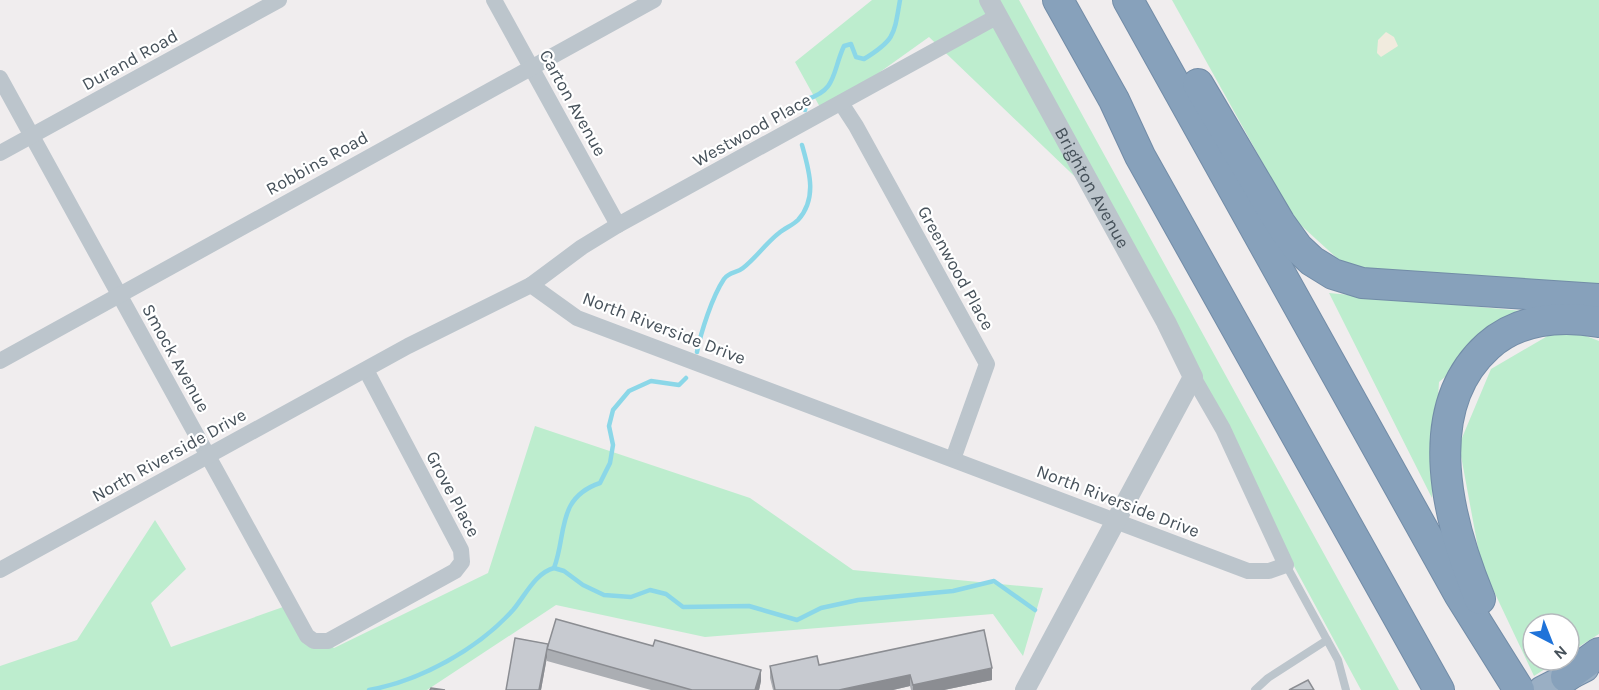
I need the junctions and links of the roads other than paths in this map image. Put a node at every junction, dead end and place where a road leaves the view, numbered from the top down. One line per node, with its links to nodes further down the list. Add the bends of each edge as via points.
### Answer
1 (279, 0): 11 (street, Durand Road)
2 (494, 0): 8 (street, Carton Avenue)
3 (654, 0): 8 (street, Robbins Road)
4 (1058, 0): 35 (highway, via 1114,100 1140,156)
5 (1128, 0): 30 (highway, via 1459,594)
6 (1148, 0): 16 (highway, via 1280,223 1298,248 1322,269 1362,283)
7 (993, 8): 10 (street, Westwood Place); 20 (street, Brighton Avenue)
8 (531, 67): 13 (street, Carton Avenue); 15 (street, Robbins Road)
9 (0, 78): 11 (street, Smock Avenue)
10 (841, 104): 13 (street, Westwood Place); 22 (street, Greenwood Place, via 987,364)
11 (32, 136): 12 (street, Durand Road); 15 (street, Smock Avenue)
12 (0, 153)
13 (618, 225): 14 (street, Westwood Place)
14 (531, 285): 19 (street, North Riverside Drive); 22 (street, North Riverside Drive, via 578,318)
15 (119, 294): 18 (street, Robbins Road); 21 (street, Smock Avenue)
16 (1599, 299)
17 (1599, 322): 30 (highway, via 1558,319 1515,328 1479,354 1455,395 1446,443 1450,500 1466,565)
18 (0, 361)
19 (366, 370): 21 (street, North Riverside Drive); 27 (street, Grove Place, via 463,555 455,571)
20 (1193, 377): 23 (street); 24 (street, Brighton Avenue, via 1228,439)
21 (208, 456): 25 (street, North Riverside Drive); 27 (street, Smock Avenue, via 307,636 314,642)
22 (953, 459): 23 (street, North Riverside Drive)
23 (1116, 520): 24 (street, North Riverside Drive, via 1248,571 1269,571); 32 (street)
24 (1286, 565): 26 (lane)
25 (0, 570)
26 (1328, 640): 33 (lane); 34 (lane)
27 (328, 641)
28 (1599, 653): 31 (highway)
29 (1599, 660): 31 (highway)
30 (1511, 677)
31 (1554, 684)
32 (1025, 690)
33 (1255, 690)
34 (1346, 690)
35 (1439, 690)

